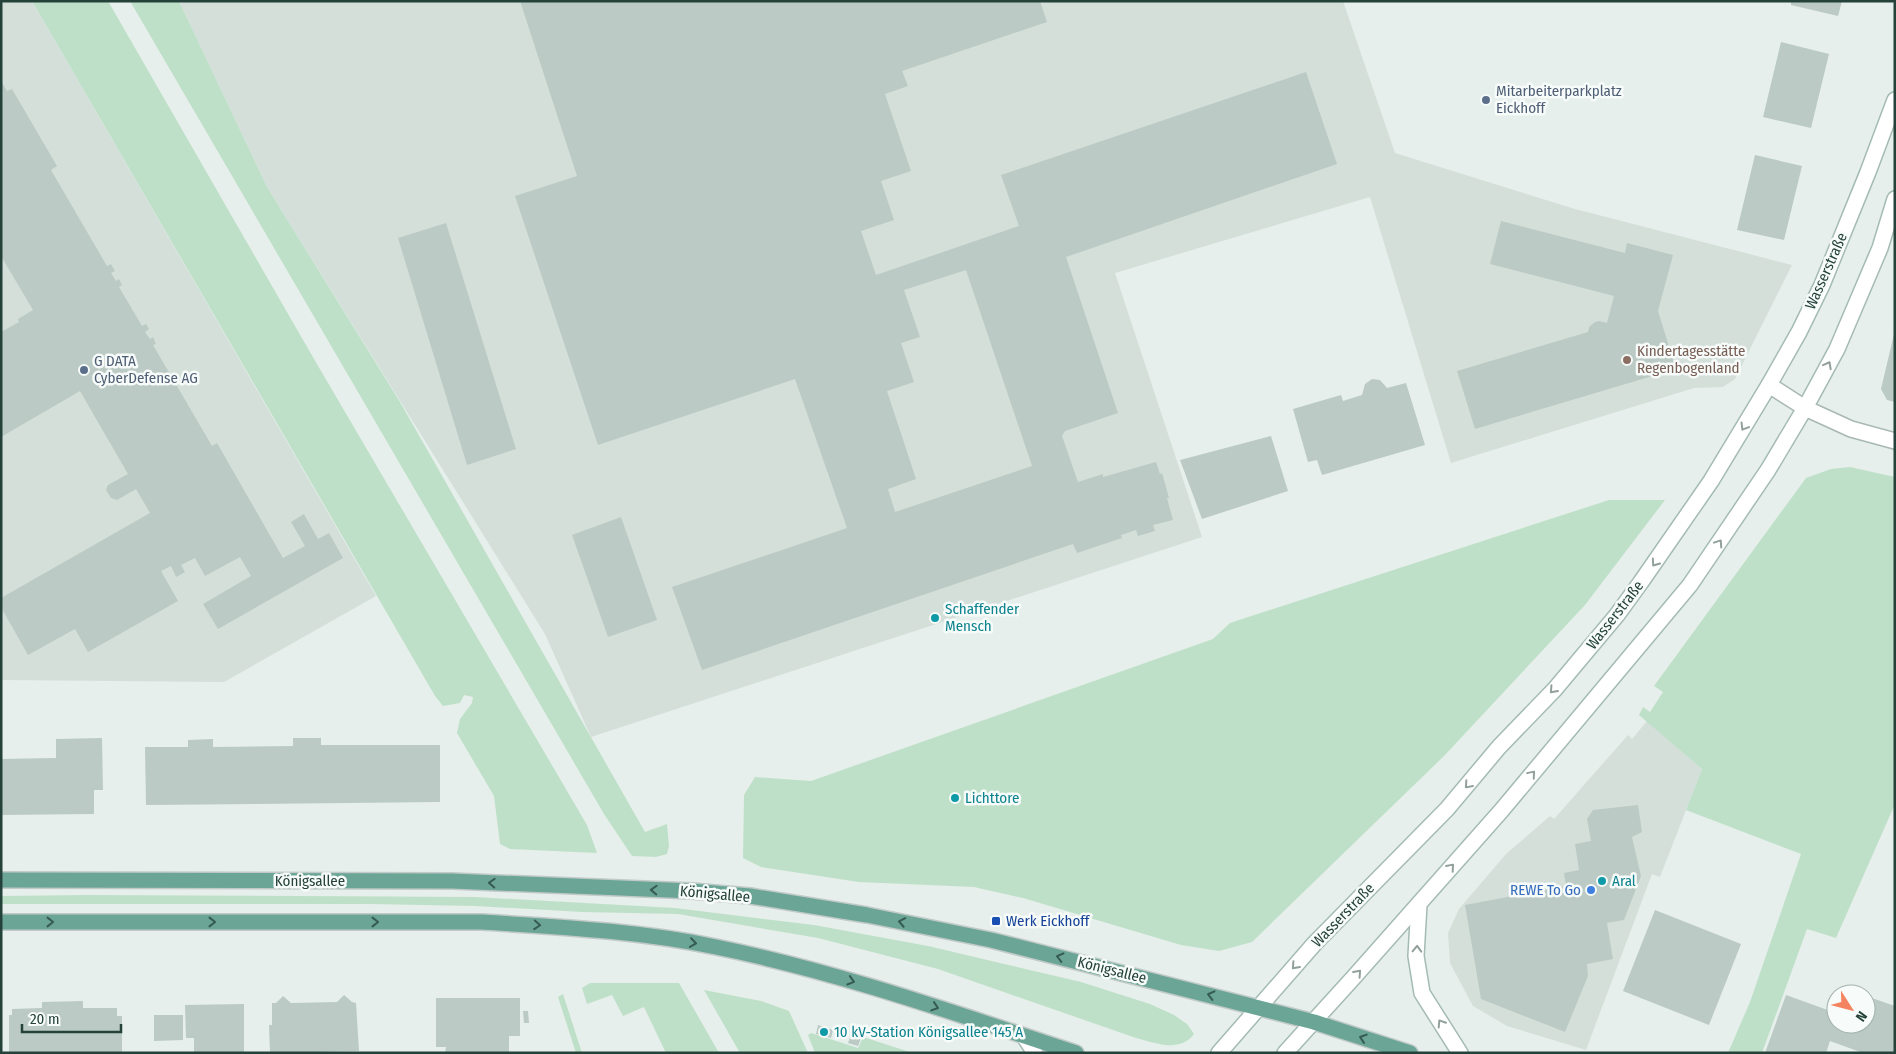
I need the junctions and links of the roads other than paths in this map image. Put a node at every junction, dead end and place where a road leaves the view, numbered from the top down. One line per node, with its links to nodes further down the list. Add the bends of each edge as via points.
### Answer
1 (1895, 100): 3 (main road, Wasserstraße, via 1822,285)
2 (1895, 199): 4 (main road, one-way to 2, via 1856,305 1880,248)
3 (1769, 385): 4 (main road); 9 (main road, Wasserstraße, one-way to 9, via 1711,481 1617,615 1447,809 1315,943)
4 (1806, 408): 5 (main road, via 1851,429); 7 (main road, one-way to 4, via 1690,585)
5 (1895, 441)
6 (1, 880): 9 (main road, Königsallee, one-way to 6, via 991,940 750,896 452,881)
7 (1419, 904): 10 (main road, one-way to 7); 17 (main road, one-way to 7, via 1422,993 1416,956)
8 (1, 922): 11 (main road, one-way to 11, via 482,922 644,936 714,946 802,966)
9 (1258, 1008): 10 (main road, Königsallee); 14 (main road, Wasserstraße)
10 (1314, 1022): 15 (main road); 16 (main road, Königsallee, one-way to 10)
11 (1024, 1036): 12 (main road); 13 (main road)
12 (1035, 1053)
13 (1076, 1053)
14 (1219, 1053)
15 (1285, 1053)
16 (1410, 1053)
17 (1460, 1053)

